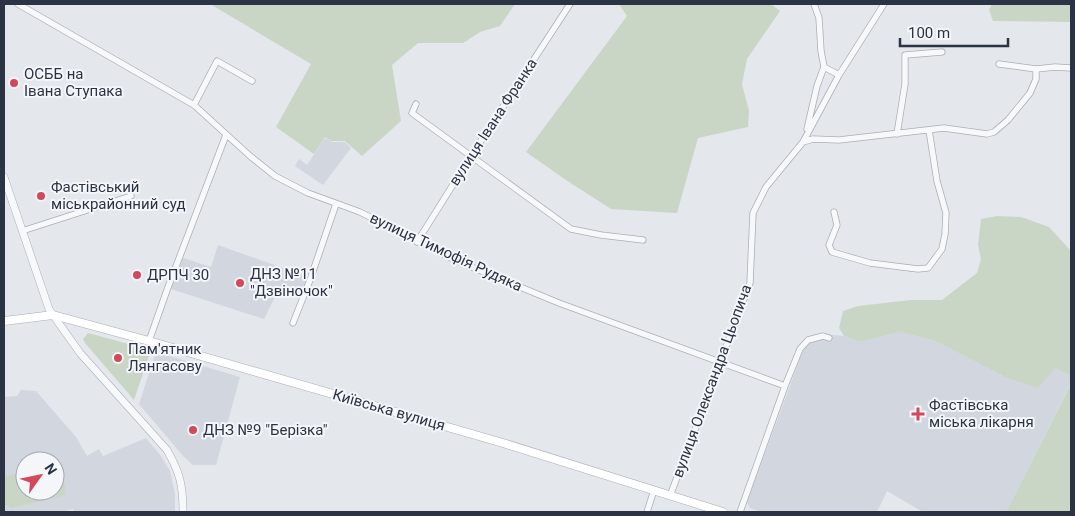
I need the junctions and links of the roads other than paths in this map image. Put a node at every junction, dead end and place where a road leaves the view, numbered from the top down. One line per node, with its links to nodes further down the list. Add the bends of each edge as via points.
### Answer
1 (18, 4): 13 (street, вулиця Тимофія Рудяка)
2 (570, 4): 18 (street, вулиця Івана Франка)
3 (814, 4): 7 (street, via 819,18)
4 (884, 4): 10 (street, вулиця Олександра Цьопича)
5 (942, 52): 15 (street, via 905,55)
6 (999, 64): 9 (street)
7 (824, 66): 10 (street); 17 (street)
8 (1071, 68): 9 (street)
9 (1036, 69): 14 (street, via 1036,80 1030,93 994,132)
10 (838, 75): 17 (street, вулиця Олександра Цьопича)
11 (252, 81): 13 (street, via 217,62)
12 (416, 104): 18 (street, via 412,112)
13 (194, 105): 16 (street, вулиця Тимофія Рудяка)
14 (929, 130): 15 (street); 22 (street, via 946,213 942,249 928,268 870,263 832,252 829,245 837,225)
15 (897, 134): 17 (street)
16 (226, 135): 21 (street, вулиця Тимофія Рудяка, via 275,176); 30 (street)
17 (803, 142): 31 (street, вулиця Олександра Цьопича, via 766,187 753,213 750,283)
18 (471, 156): 24 (street, via 571,229); 25 (street, вулиця Івана Франка)
19 (4, 177): 23 (street)
20 (131, 196): 23 (street)
21 (336, 204): 25 (street, вулиця Тимофія Рудяка, via 360,212); 28 (street)
22 (834, 212)
23 (22, 231): 26 (street)
24 (643, 240)
25 (417, 242): 31 (street, вулиця Тимофія Рудяка, via 559,303)
26 (53, 315): 27 (main road); 30 (main road, Київська вулиця); 35 (street, via 80,352 167,450 180,478)
27 (4, 321)
28 (293, 323)
29 (830, 338): 32 (street, via 823,336 808,340 800,349)
30 (149, 341): 33 (main road, Київська вулиця)
31 (720, 361): 32 (street, вулиця Тимофія Рудяка); 34 (street, вулиця Олександра Цьопича)
32 (785, 386): 38 (street)
33 (654, 490): 34 (main road, Київська вулиця); 36 (street)
34 (670, 496): 37 (main road, Київська вулиця)
35 (183, 512)
36 (646, 512)
37 (724, 512)
38 (740, 512)

